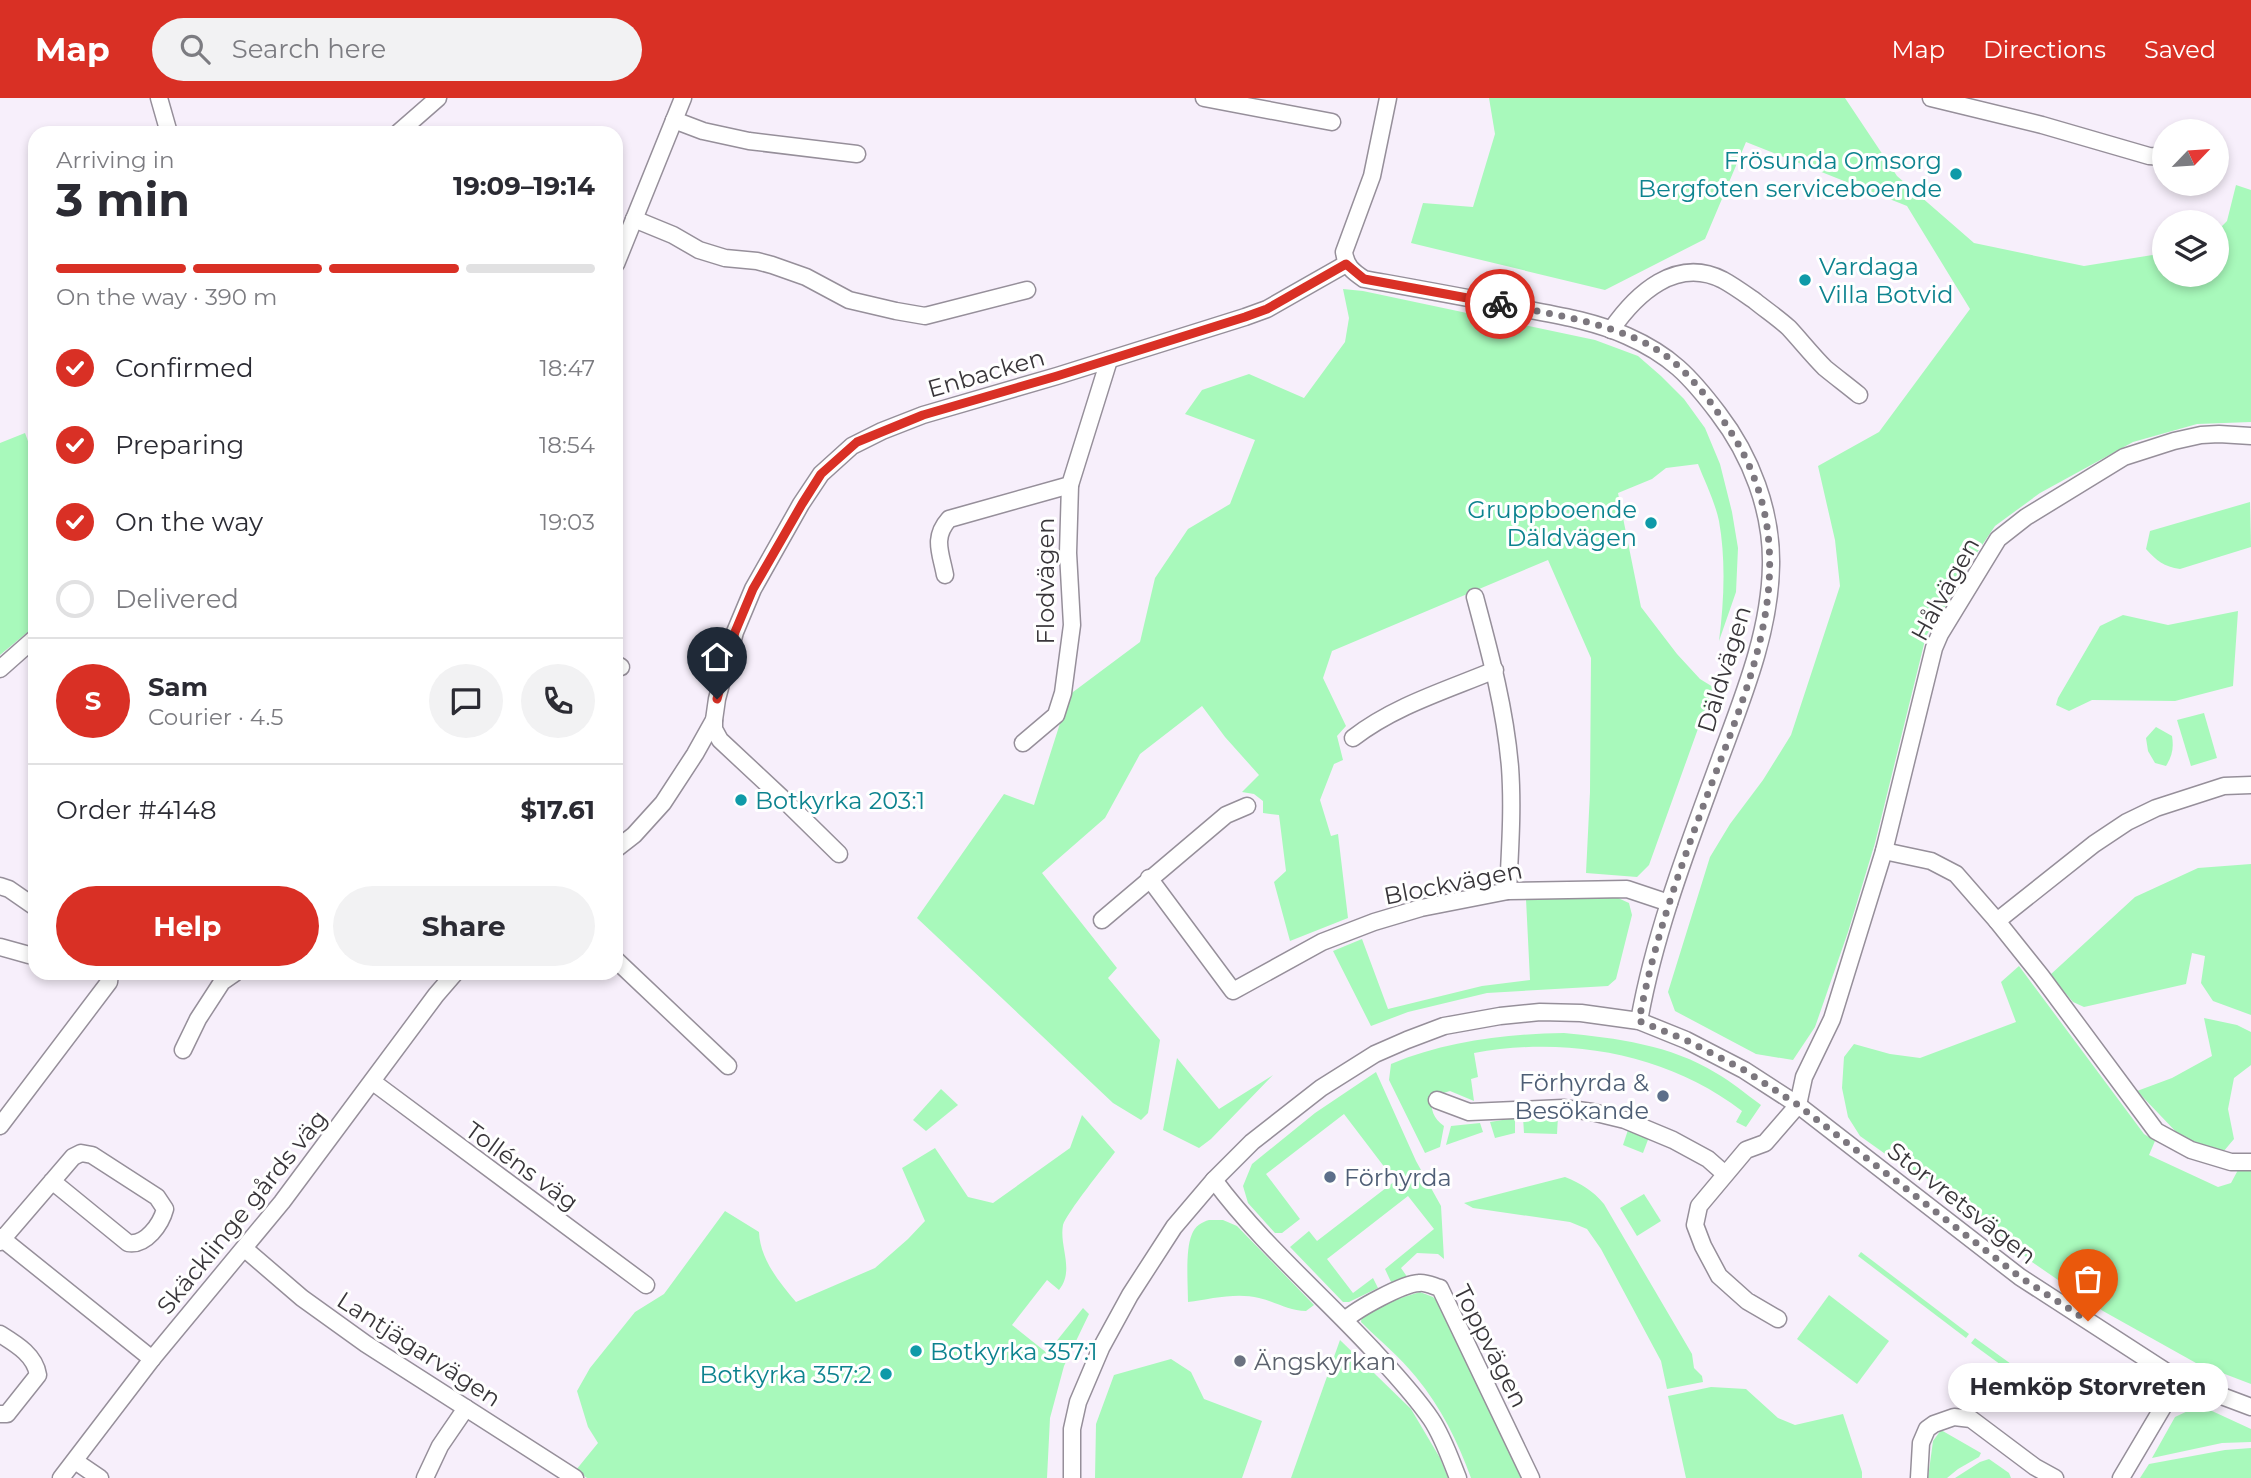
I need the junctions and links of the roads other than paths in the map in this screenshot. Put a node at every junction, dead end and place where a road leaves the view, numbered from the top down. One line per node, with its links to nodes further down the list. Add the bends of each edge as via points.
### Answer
1 (159, 98): 9 (street)
2 (438, 98): 10 (street)
3 (683, 98): 7 (street)
4 (1205, 98): 8 (street)
5 (1388, 98): 15 (street, via 1372,176 1344,252)
6 (1931, 98): 12 (street)
7 (674, 120): 11 (street, via 749,141); 13 (street)
8 (1332, 122)
9 (167, 126)
10 (406, 126)
11 (857, 154)
12 (2152, 156)
13 (634, 219): 14 (street); 16 (street, via 699,250 772,265 849,300 896,311 925,316)
14 (623, 246)
15 (1346, 264): 17 (street, Däldvägen, via 1364,279); 18 (street, Enbacken, via 1267,309)
16 (1027, 290)
17 (1611, 330): 19 (street, via 1628,306 1657,283 1689,274 1707,275 1723,280 1788,327); 39 (street, Däldvägen, via 1670,359 1706,397 1743,451 1768,525 1771,564 1765,621 1746,690)
18 (1109, 360): 21 (street, Flodvägen); 27 (street, Enbacken, via 923,415 857,442 833,463 802,504 746,605)
19 (1859, 395)
20 (2251, 436): 33 (street, Hålvägen, via 2201,435 2124,457 1998,539 1934,649)
21 (1070, 485): 22 (street, Flodvägen, via 949,519 940,530); 29 (street, Flodvägen, via 1072,625 1063,693 1056,715)
22 (945, 575)
23 (1475, 597): 26 (street)
24 (28, 644): 25 (street)
25 (0, 668)
26 (1495, 670): 28 (street, via 1421,700); 37 (street, via 1510,765)
27 (713, 720): 32 (street, Enbacken, via 663,803); 34 (street, via 720,740)
28 (1353, 738)
29 (1023, 743)
30 (2251, 785): 41 (street, via 2206,791 2127,822)
31 (1247, 806): 35 (street, via 1226,815)
32 (623, 844)
33 (1884, 851): 41 (street, via 1931,861 1956,874); 53 (street, Hålvägen, via 1836,1007 1804,1077)
34 (839, 855)
35 (1149, 878): 37 (street, Blockvägen, via 1233,991 1322,942 1374,922); 40 (street)
36 (0, 886): 38 (street)
37 (1508, 891): 39 (street, Blockvägen, via 1627,889)
38 (28, 902)
39 (1669, 903): 48 (street, Däldvägen)
40 (1102, 920)
41 (1997, 921): 55 (street, via 2156,1131 2191,1150 2231,1162)
42 (0, 947): 43 (street)
43 (28, 955)
44 (623, 967): 50 (street)
45 (109, 980): 54 (street)
46 (225, 980): 49 (street)
47 (449, 980): 51 (street, Skäcklinge gårds väg)
48 (1639, 1021): 53 (street, Storvretsvägen, via 1744,1070); 57 (street, Storvretsvägen, via 1540,1012 1444,1026 1375,1054 1290,1111)
49 (183, 1051)
50 (728, 1066)
51 (373, 1082): 60 (street, Skäcklinge gårds väg); 61 (street, Tolléns väg)
52 (1437, 1100): 56 (street, via 1469,1112 1563,1108 1625,1120 1673,1140)
53 (1798, 1105): 56 (street, via 1765,1143 1746,1150); 66 (street, Storvretsvägen, via 2020,1277)
54 (0, 1126)
55 (2251, 1162)
56 (1726, 1174): 62 (street, via 1699,1206 1695,1226 1719,1276 1747,1301)
57 (1214, 1180): 63 (street, via 1237,1212); 75 (street, Storvretsvägen, via 1174,1227 1101,1348 1078,1402 1072,1429)
58 (51, 1181): 58 (street, via 128,1243 143,1241 165,1209 157,1197 87,1153 73,1157); 59 (street)
59 (1, 1239): 65 (street)
60 (245, 1249): 65 (street, Skäcklinge gårds väg); 67 (street, Lantjägarvägen, via 302,1298)
61 (646, 1285)
62 (1778, 1319)
63 (1345, 1320): 76 (street, via 1431,1419); 77 (street, Toppvägen, via 1417,1283 1440,1288)
64 (0, 1334): 69 (street, via 37,1364 38,1375 8,1414)
65 (152, 1360): 70 (street, Skäcklinge gårds väg)
66 (2179, 1380): 68 (street, Storvretsvägen); 80 (street)
67 (466, 1408): 73 (street); 74 (street, Lantjägarvägen)
68 (2251, 1408)
69 (0, 1414)
70 (75, 1461): 71 (street, Skäcklinge gårds väg); 72 (street)
71 (61, 1478)
72 (100, 1478)
73 (425, 1478)
74 (575, 1478)
75 (1072, 1478)
76 (1458, 1478)
77 (1531, 1478)
78 (1919, 1478): 79 (street, via 1921,1443 1927,1429 1954,1417 1971,1419)
79 (2055, 1478)
80 (2121, 1478)

